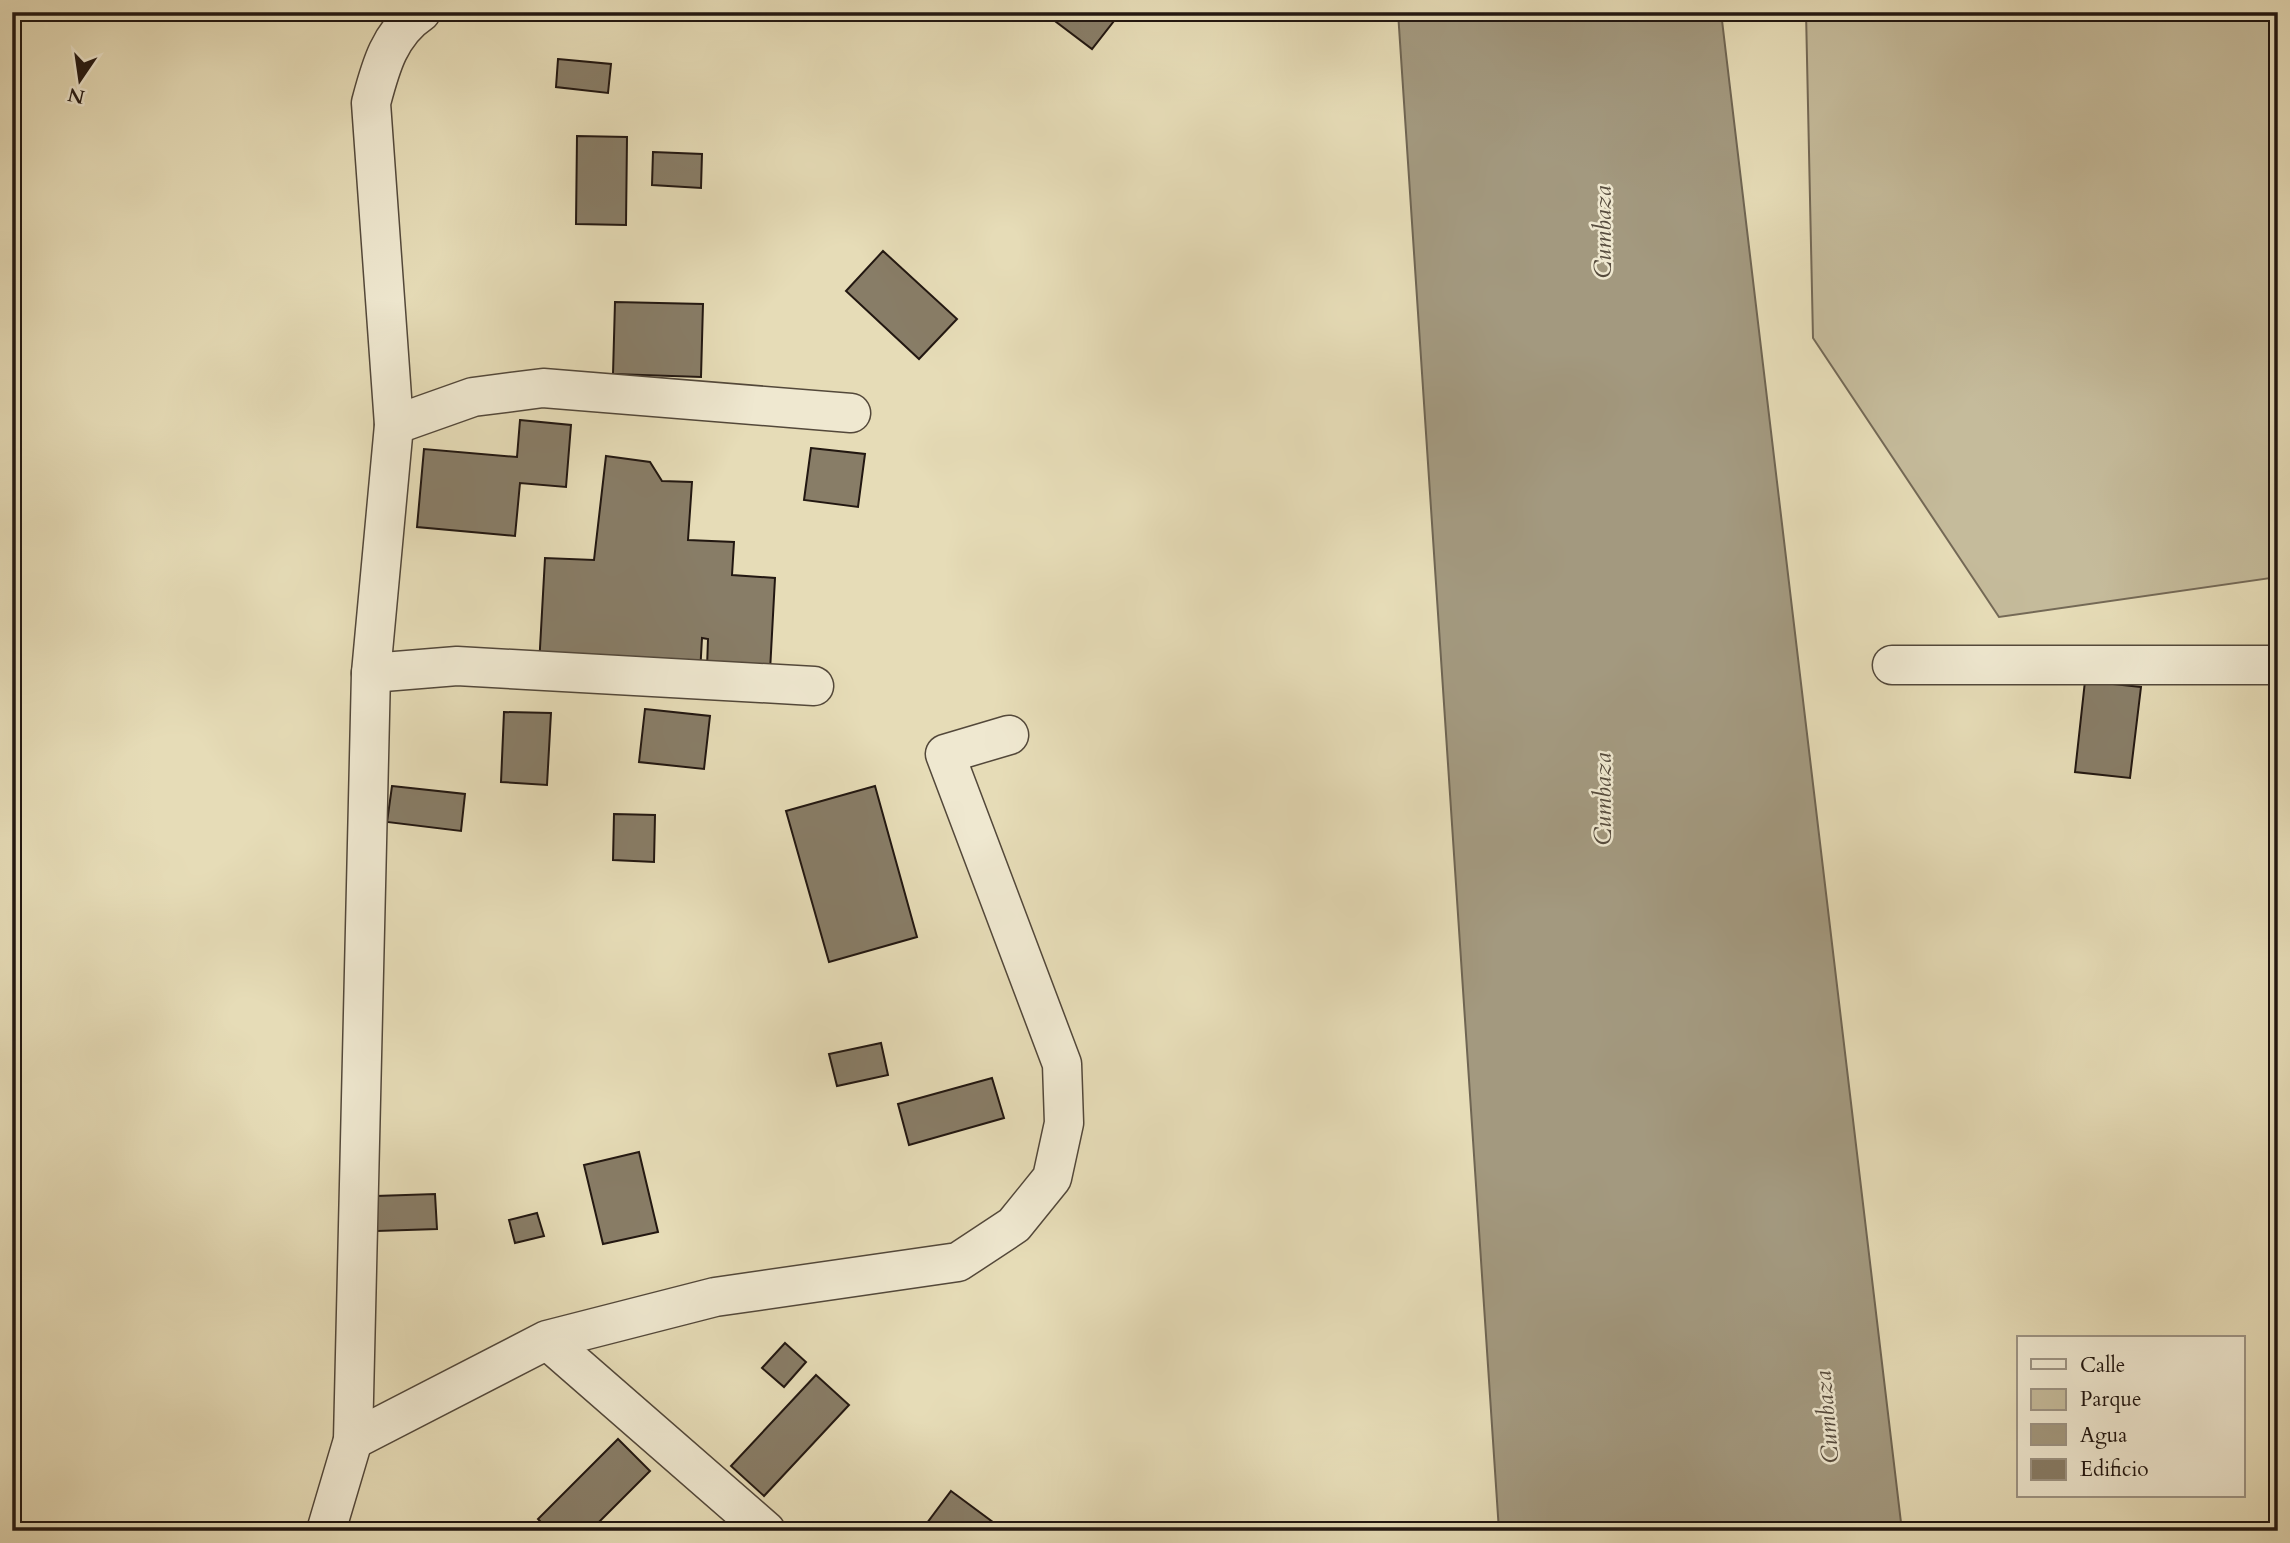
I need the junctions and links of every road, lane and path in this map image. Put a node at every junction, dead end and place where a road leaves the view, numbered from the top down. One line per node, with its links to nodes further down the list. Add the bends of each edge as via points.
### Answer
1 (421, 12): 3 (street, via 408,20 383,57 371,103)
2 (851, 413): 3 (street, via 543,388 473,397)
3 (394, 425): 6 (street)
4 (1892, 665): 5 (street)
5 (2278, 665)
6 (371, 673): 7 (street, via 457,666); 10 (street)
7 (814, 686)
8 (1009, 735): 9 (street, via 946,754 1062,1064 1064,1123 1052,1178 1014,1225 958,1262 715,1297)
9 (547, 1340): 10 (street); 12 (street)
10 (354, 1440): 11 (street)
11 (326, 1531)
12 (766, 1531)

